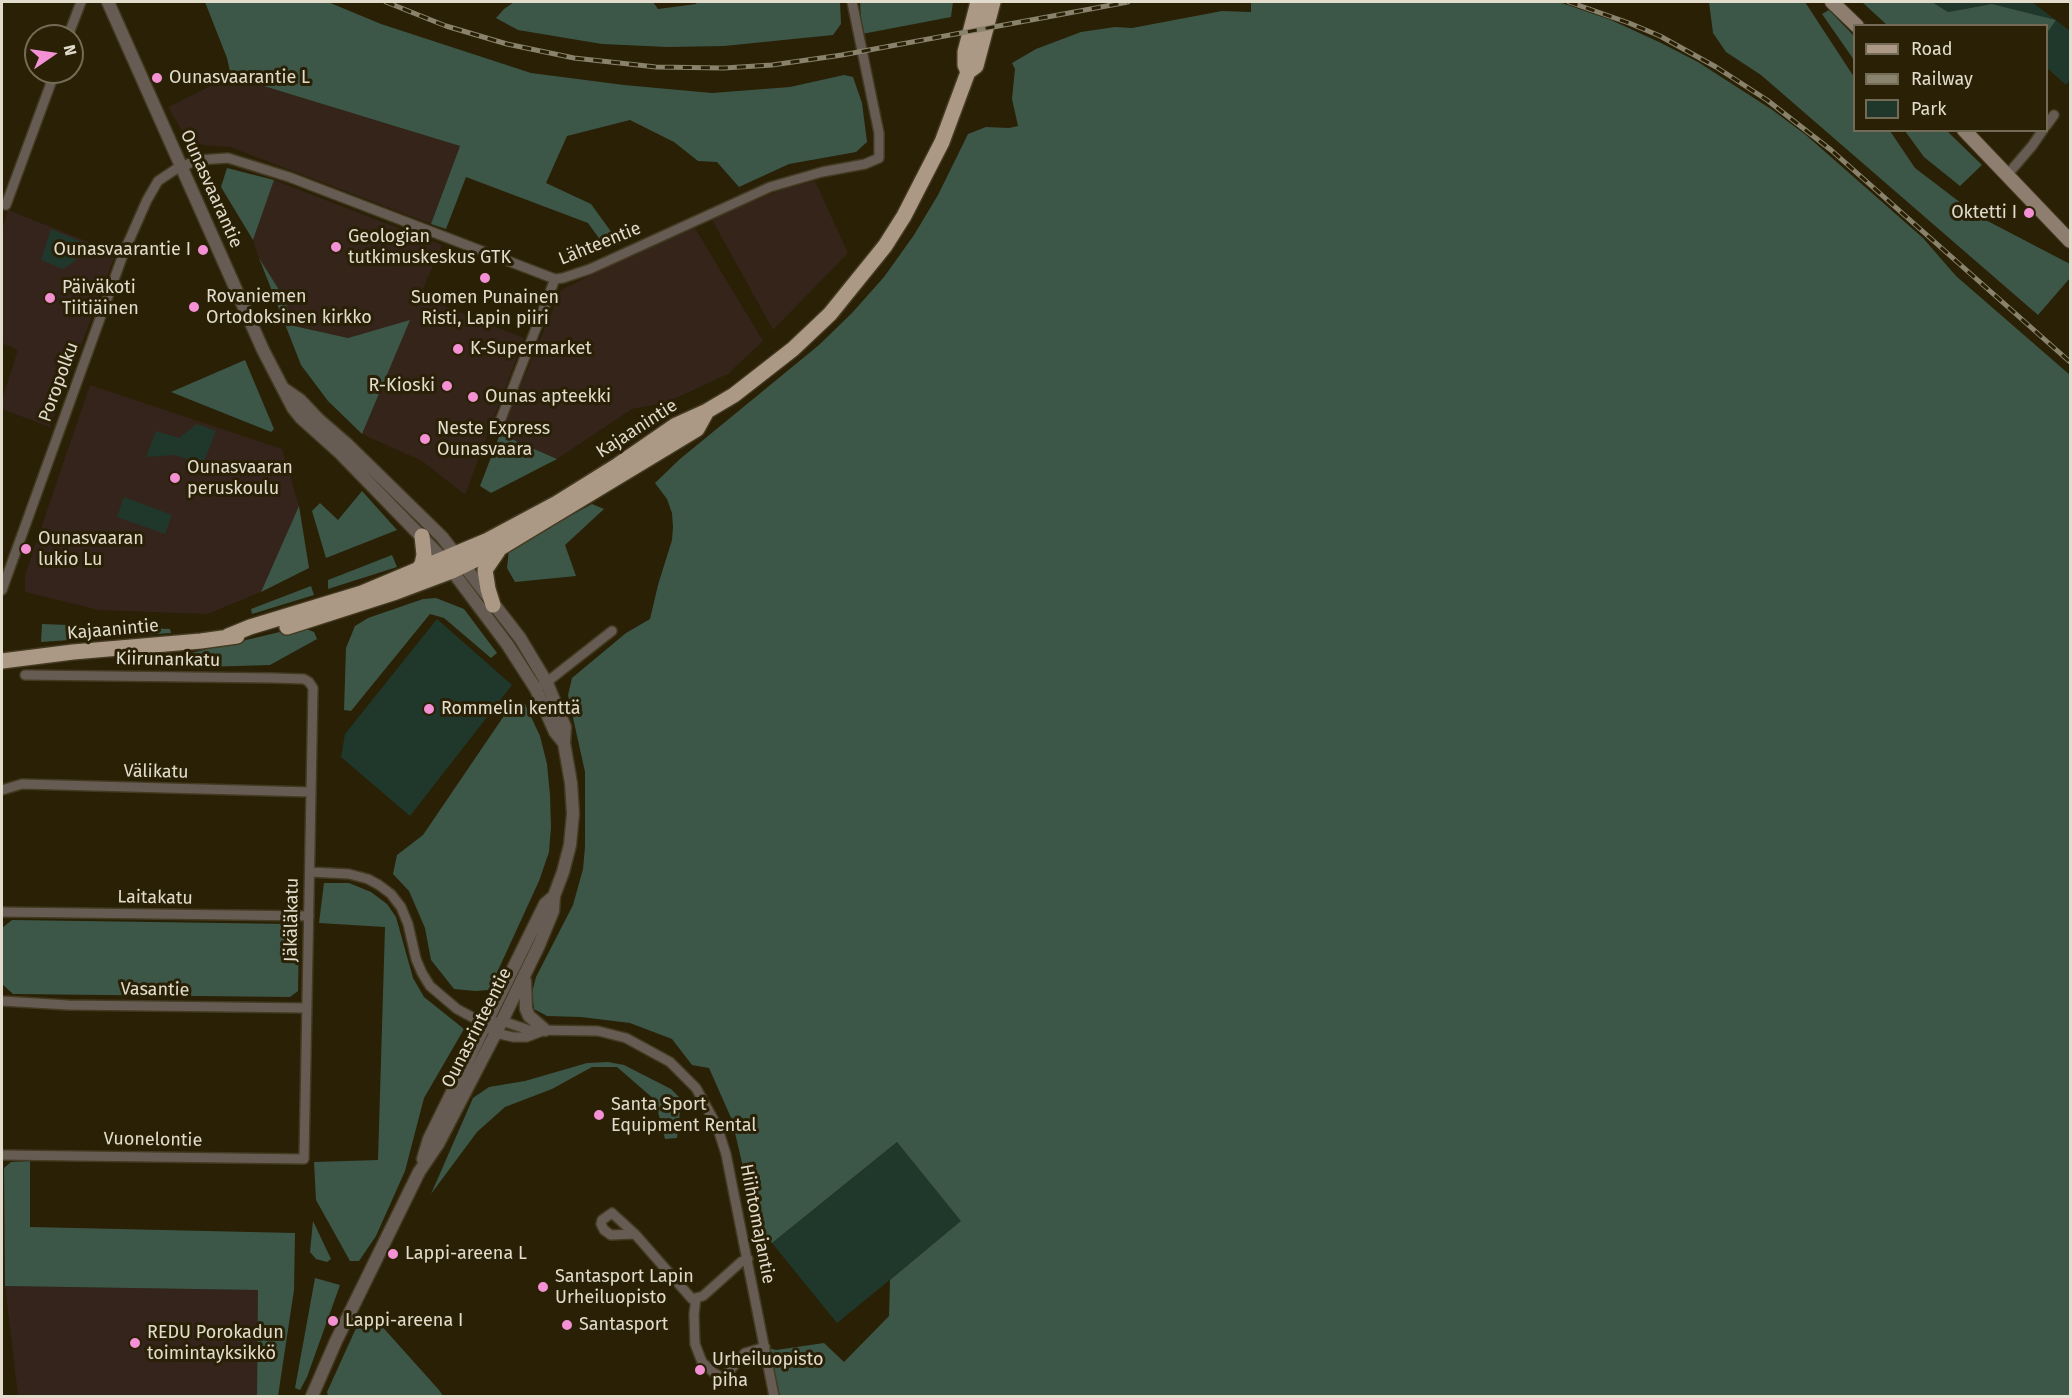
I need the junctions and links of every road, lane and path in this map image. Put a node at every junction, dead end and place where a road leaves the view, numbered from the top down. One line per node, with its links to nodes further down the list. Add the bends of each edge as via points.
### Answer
1 (81, 2): 7 (street)
2 (108, 2): 15 (street, Ounasvaarantie)
3 (852, 2): 19 (street, Lähteentie, via 879,133 879,158 770,187 588,270)
4 (978, 2): 9 (main road, via 965,52)
5 (993, 2): 9 (main road, via 976,66)
6 (1832, 2): 8 (main road)
7 (73, 24)
8 (1855, 24)
9 (968, 72): 21 (main road, via 922,184 885,246 810,334 741,390)
10 (51, 84): 17 (street)
11 (2054, 115): 12 (street)
12 (2048, 123)
13 (1966, 132): 16 (main road)
14 (2041, 132): 16 (street)
15 (182, 167): 19 (street, Lähteentie, via 208,158 228,158 289,177); 20 (street, Ounasvaarantie); 27 (street, Poropolku, via 152,189 125,251)
16 (2008, 174): 18 (main road)
17 (6, 205)
18 (2070, 241)
19 (555, 279): 22 (street)
20 (284, 389): 23 (street, Ounasvaarantie, via 301,418); 25 (street, Ounasvaarantie, via 442,537)
21 (707, 411): 24 (main road, Kajaanintie, via 697,429); 25 (main road, Kajaanintie, via 676,425 618,465)
22 (499, 424)
23 (422, 536): 25 (street, Ounasvaarantie); 26 (main road, via 424,555)
24 (501, 548): 25 (main road, Kajaanintie); 28 (main road, via 485,570)
25 (454, 562): 26 (main road, Kajaanintie); 28 (street, Ounasrinteentie); 30 (main road, Kajaanintie, via 374,600 262,634); 34 (street, Ounasrinteentie, via 507,645)
26 (417, 572): 30 (main road, Kajaanintie)
27 (2, 590)
28 (494, 605): 34 (street, Ounasrinteentie, via 519,638)
29 (612, 631): 34 (street)
30 (228, 636): 31 (main road, Kajaanintie)
31 (2, 661)
32 (25, 675): 33 (street, Kiirunankatu, via 284,678)
33 (309, 682): 36 (street, Jäkäläkatu, via 313,688)
34 (541, 686): 38 (street, Ounasrinteentie, via 555,732 564,743 573,814 570,845)
35 (2, 790): 36 (street, Välikatu, via 22,784)
36 (310, 792): 37 (street, Jäkäläkatu)
37 (309, 872): 40 (street, Jäkäläkatu); 45 (street, via 368,879 391,894 401,907 416,959 430,986 457,1009)
38 (554, 896): 41 (street, Ounasrinteentie, via 553,911); 45 (street, Ounasrinteentie, via 545,904)
39 (2, 912): 40 (street, Laitakatu)
40 (309, 916): 43 (street, Jäkäläkatu)
41 (527, 971): 44 (street, Ounasrinteentie); 46 (street, via 526,1009)
42 (2, 1001): 43 (street, Vasantie)
43 (308, 1008): 49 (street, Jäkäläkatu)
44 (502, 1021): 45 (street, Hiihtomajantie); 46 (street, Hiihtomajantie); 47 (street, Ounasrinteentie)
45 (485, 1024): 47 (street); 50 (street, Ounasrinteentie, via 429,1139)
46 (545, 1030): 47 (street, Hiihtomajantie, via 527,1037); 52 (street, Hiihtomajantie, via 598,1031 626,1038 670,1062 696,1088 721,1136)
47 (495, 1033): 50 (street, Ounasrinteentie, via 438,1144)
48 (2, 1155): 49 (street, Vuonelontie)
49 (304, 1159)
50 (419, 1172): 55 (street, Ounasrinteentie)
51 (635, 1233): 53 (street, via 692,1299)
52 (748, 1259): 53 (street); 54 (street, Hiihtomajantie)
53 (696, 1298): 54 (street, via 696,1349 705,1366 723,1378 745,1353)
54 (765, 1347): 56 (street, Hiihtomajantie)
55 (312, 1396)
56 (774, 1396)

